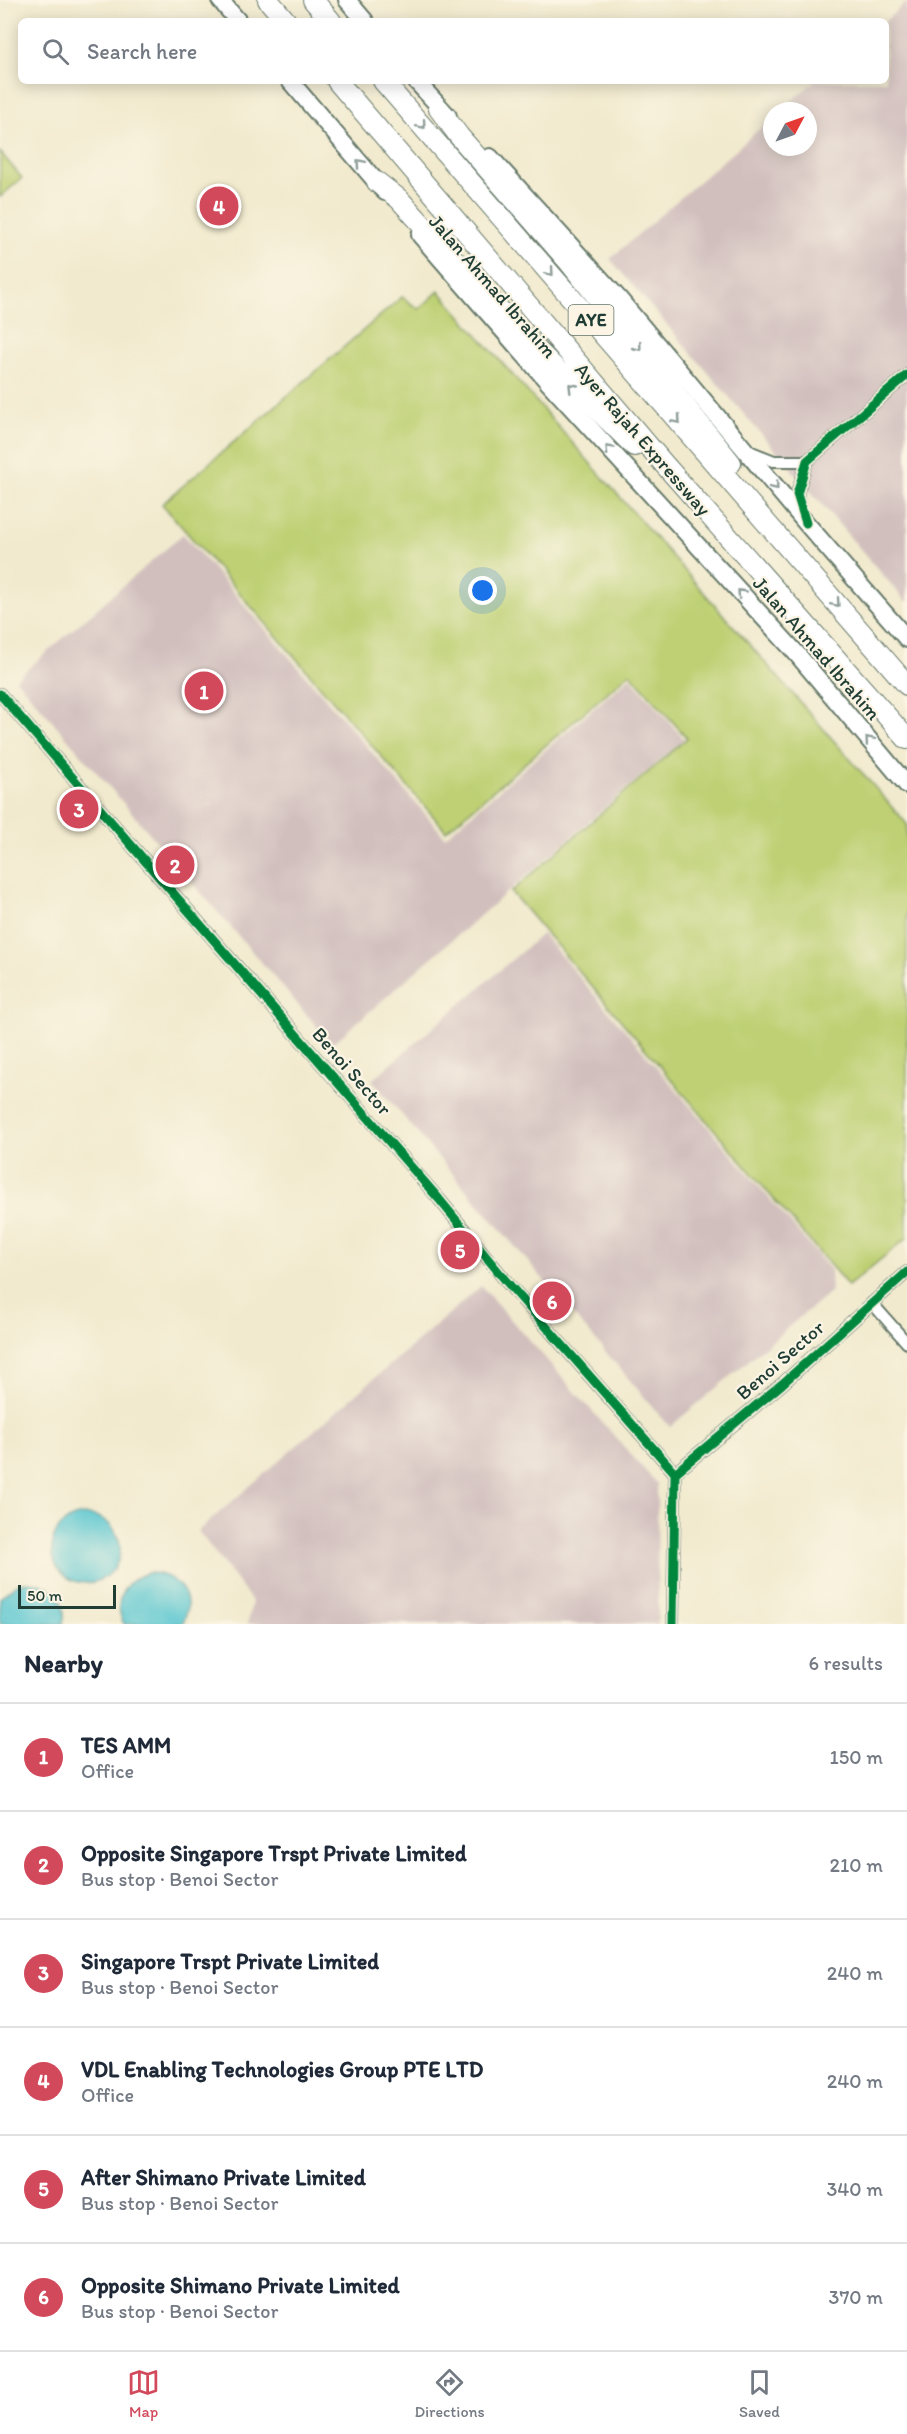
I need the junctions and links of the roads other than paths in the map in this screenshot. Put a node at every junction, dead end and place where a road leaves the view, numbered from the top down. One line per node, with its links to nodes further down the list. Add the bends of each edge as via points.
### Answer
1 (220, 0): 5 (main road)
2 (268, 0): 6 (highway)
3 (313, 0): 7 (highway)
4 (347, 0): 8 (main road)
5 (235, 18)
6 (283, 18)
7 (328, 18)
8 (362, 18)
9 (293, 84): 14 (main road, Jalan Ahmad Ibrahim, one-way to 9)
10 (340, 84): 18 (highway, Ayer Rajah Expressway / AYE)
11 (386, 84): 20 (highway, Ayer Rajah Expressway / AYE, one-way to 20)
12 (418, 84): 13 (main road)
13 (439, 109): 16 (main road, via 466,130 619,299); 20 (highway, one-way to 20, via 728,459)
14 (377, 182): 18 (highway, one-way to 14, via 644,455 583,398 413,214); 25 (main road, Jalan Ahmad Ibrahim, one-way to 14, via 797,654 548,382)
15 (907, 375): 17 (street)
16 (745, 449): 17 (street, via 774,461); 19 (main road, one-way to 19)
17 (807, 461): 19 (street, via 797,494)
18 (664, 464): 24 (highway, Ayer Rajah Expressway / AYE)
19 (806, 523): 21 (main road)
20 (798, 559): 22 (highway, Ayer Rajah Expressway / AYE, one-way to 22)
21 (907, 639)
22 (907, 685)
23 (0, 694): 29 (street, Benoi Sector)
24 (907, 739)
25 (907, 785)
26 (907, 1272): 27 (street, Benoi Sector)
27 (872, 1303): 28 (street); 29 (street, Benoi Sector)
28 (907, 1343)
29 (675, 1473): 30 (street)
30 (673, 1624)

